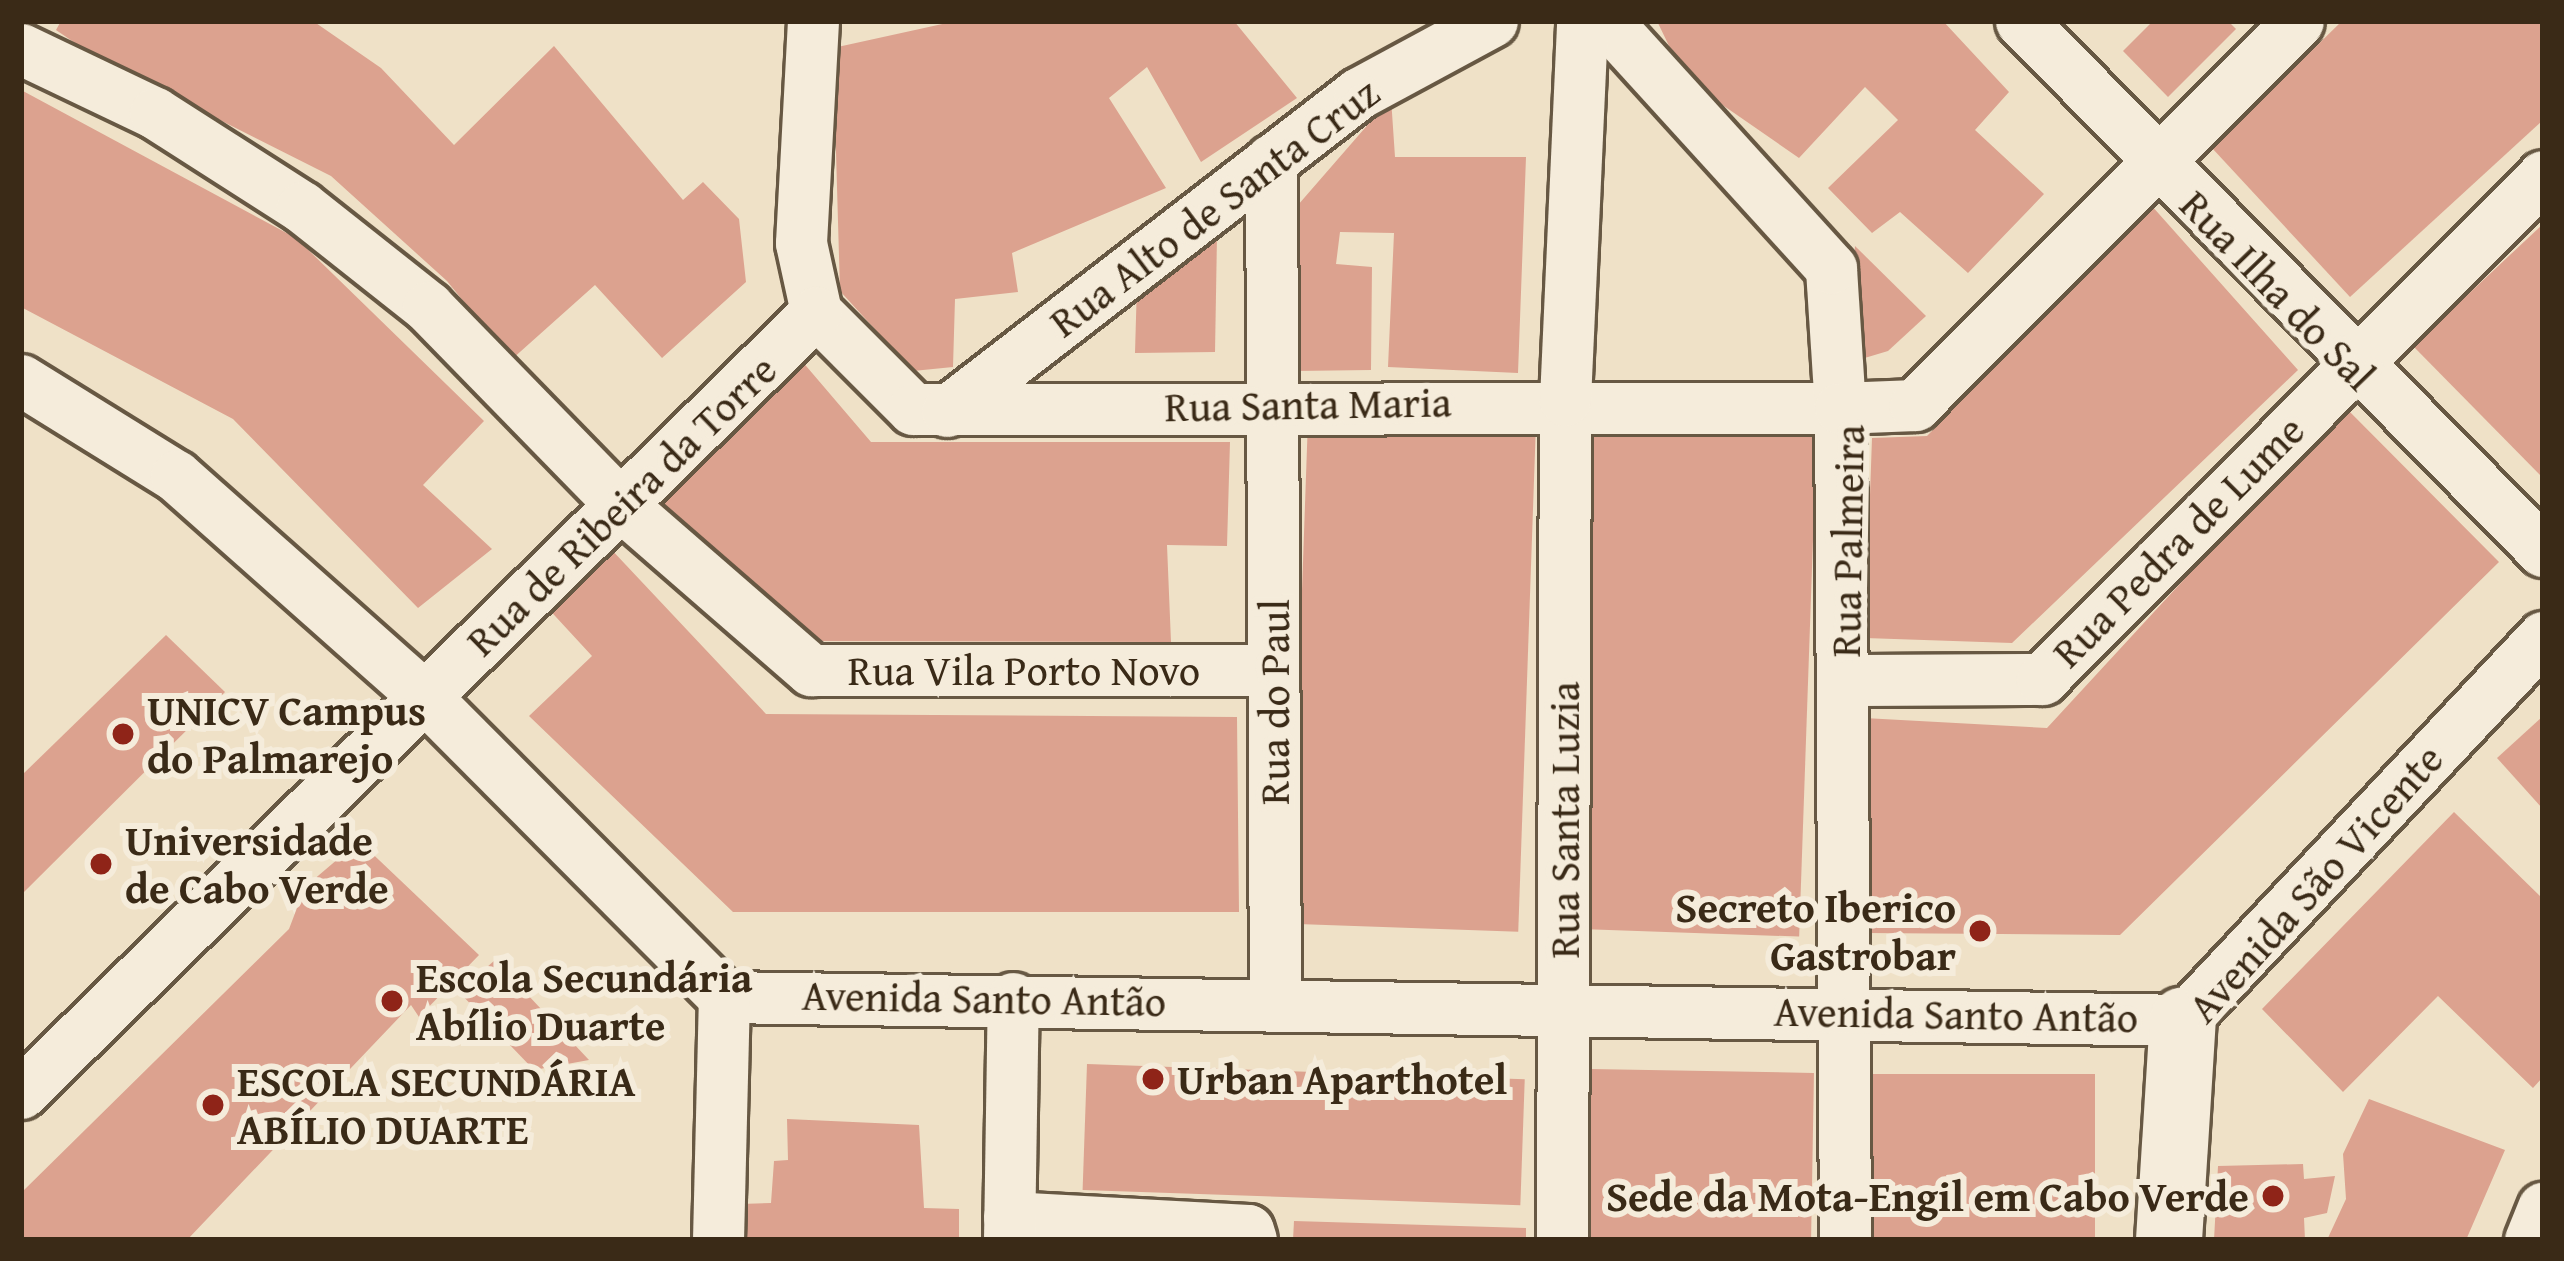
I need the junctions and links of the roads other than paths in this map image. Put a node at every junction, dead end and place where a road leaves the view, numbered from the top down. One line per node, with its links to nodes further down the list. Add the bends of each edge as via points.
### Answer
1 (813, 21): 11 (street, via 802,243)
2 (1492, 21): 8 (street, Rua Alto de Santa Cruz, via 1359,93)
3 (1582, 21): 14 (street, Rua Santa Luzia)
4 (1606, 21): 16 (street, via 1831,268)
5 (2021, 21): 9 (street, Rua Ilha do Sal)
6 (2298, 21): 9 (street, Rua Palmeira)
7 (29, 47): 18 (street, Rua Vila Porto Novo, via 155,112 302,207 428,307)
8 (1271, 160): 15 (street, Rua do Paul); 17 (street, Rua Alto de Santa Cruz)
9 (2158, 166): 12 (street, Rua Ilha do Sal); 16 (street, Rua Palmeira, via 1916,405)
10 (2543, 176): 12 (street, Rua Pedra de Lume)
11 (817, 312): 17 (street, Rua Santa Maria, via 884,391); 18 (street, Rua de Ribeira da Torre)
12 (2351, 366): 19 (street, Rua Ilha do Sal); 22 (street, Rua Pedra de Lume, via 2042,679)
13 (21, 380): 23 (street, via 176,476)
14 (1565, 400): 15 (street, Rua Santa Maria); 16 (street, Rua Santa Maria); 27 (street, Rua Santa Luzia)
15 (1275, 403): 17 (street, Rua Santa Maria); 21 (street, Rua do Paul)
16 (1840, 408): 22 (street, Rua Palmeira)
17 (947, 411)
18 (621, 505): 21 (street, Rua Vila Porto Novo, via 811,670); 23 (street, Rua de Ribeira da Torre)
19 (2543, 551)
20 (2543, 637): 29 (street, Avenida São Vicente)
21 (1273, 670): 26 (street, Rua do Paul)
22 (1845, 680): 28 (street, Rua Palmeira)
23 (425, 697): 24 (street); 30 (street, Rua de Ribeira da Torre)
24 (724, 997): 25 (street, Avenida Santo Antão); 33 (street)
25 (1013, 998): 26 (street, Avenida Santo Antão); 32 (street)
26 (1275, 1002): 27 (street, Avenida Santo Antão)
27 (1564, 1006): 28 (street, Avenida Santo Antão); 35 (street, Rua Santa Luzia)
28 (1844, 1010): 29 (street, Avenida Santo Antão); 36 (street, Rua Palmeira)
29 (2183, 1020): 37 (street, Avenida São Vicente)
30 (21, 1093)
31 (2543, 1207): 38 (street)
32 (1009, 1228): 34 (street, via 1248,1230)
33 (718, 1240)
34 (1251, 1240)
35 (1562, 1240)
36 (1844, 1240)
37 (2169, 1240)
38 (2530, 1240)

